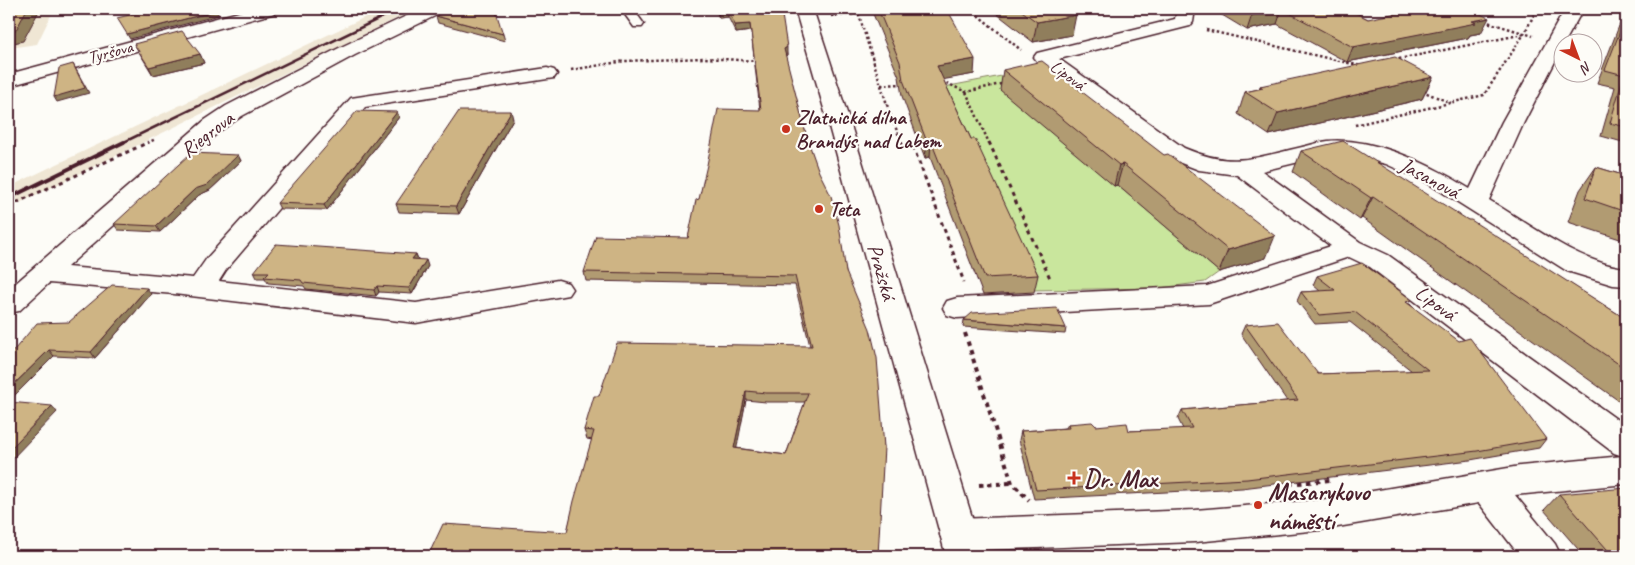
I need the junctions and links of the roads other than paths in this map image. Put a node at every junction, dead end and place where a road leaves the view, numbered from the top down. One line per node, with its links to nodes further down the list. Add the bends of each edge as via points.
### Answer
1 (269, 9): 9 (street, Tyršova)
2 (435, 9): 14 (street, Riegrova, via 348,50 213,125)
3 (627, 9): 7 (lane)
4 (804, 9): 23 (street, Pražská)
5 (1574, 9): 12 (street, Jasanová, via 1513,122)
6 (1185, 15): 10 (street, Lipová, via 1044,57 1176,153)
7 (638, 24)
8 (547, 74): 16 (street, via 358,102 216,264)
9 (9, 80)
10 (1199, 163): 11 (street, Jasanová)
11 (1243, 168): 12 (street, Jasanová, via 1328,148 1355,150 1394,159 1434,177); 13 (street, Lipová)
12 (1476, 203): 15 (street, via 1577,265)
13 (1351, 248): 19 (street, via 1209,295); 20 (street, Lipová, via 1379,261)
14 (42, 274): 16 (street); 18 (street, Riegrova)
15 (1626, 277)
16 (200, 288): 17 (street, via 416,312)
17 (558, 289)
18 (9, 304)
19 (957, 308)
20 (1626, 444)
21 (1626, 470): 22 (street, via 1520,480)
22 (1487, 488): 23 (street, via 1320,515); 24 (street)
23 (961, 546)
24 (1542, 556)

